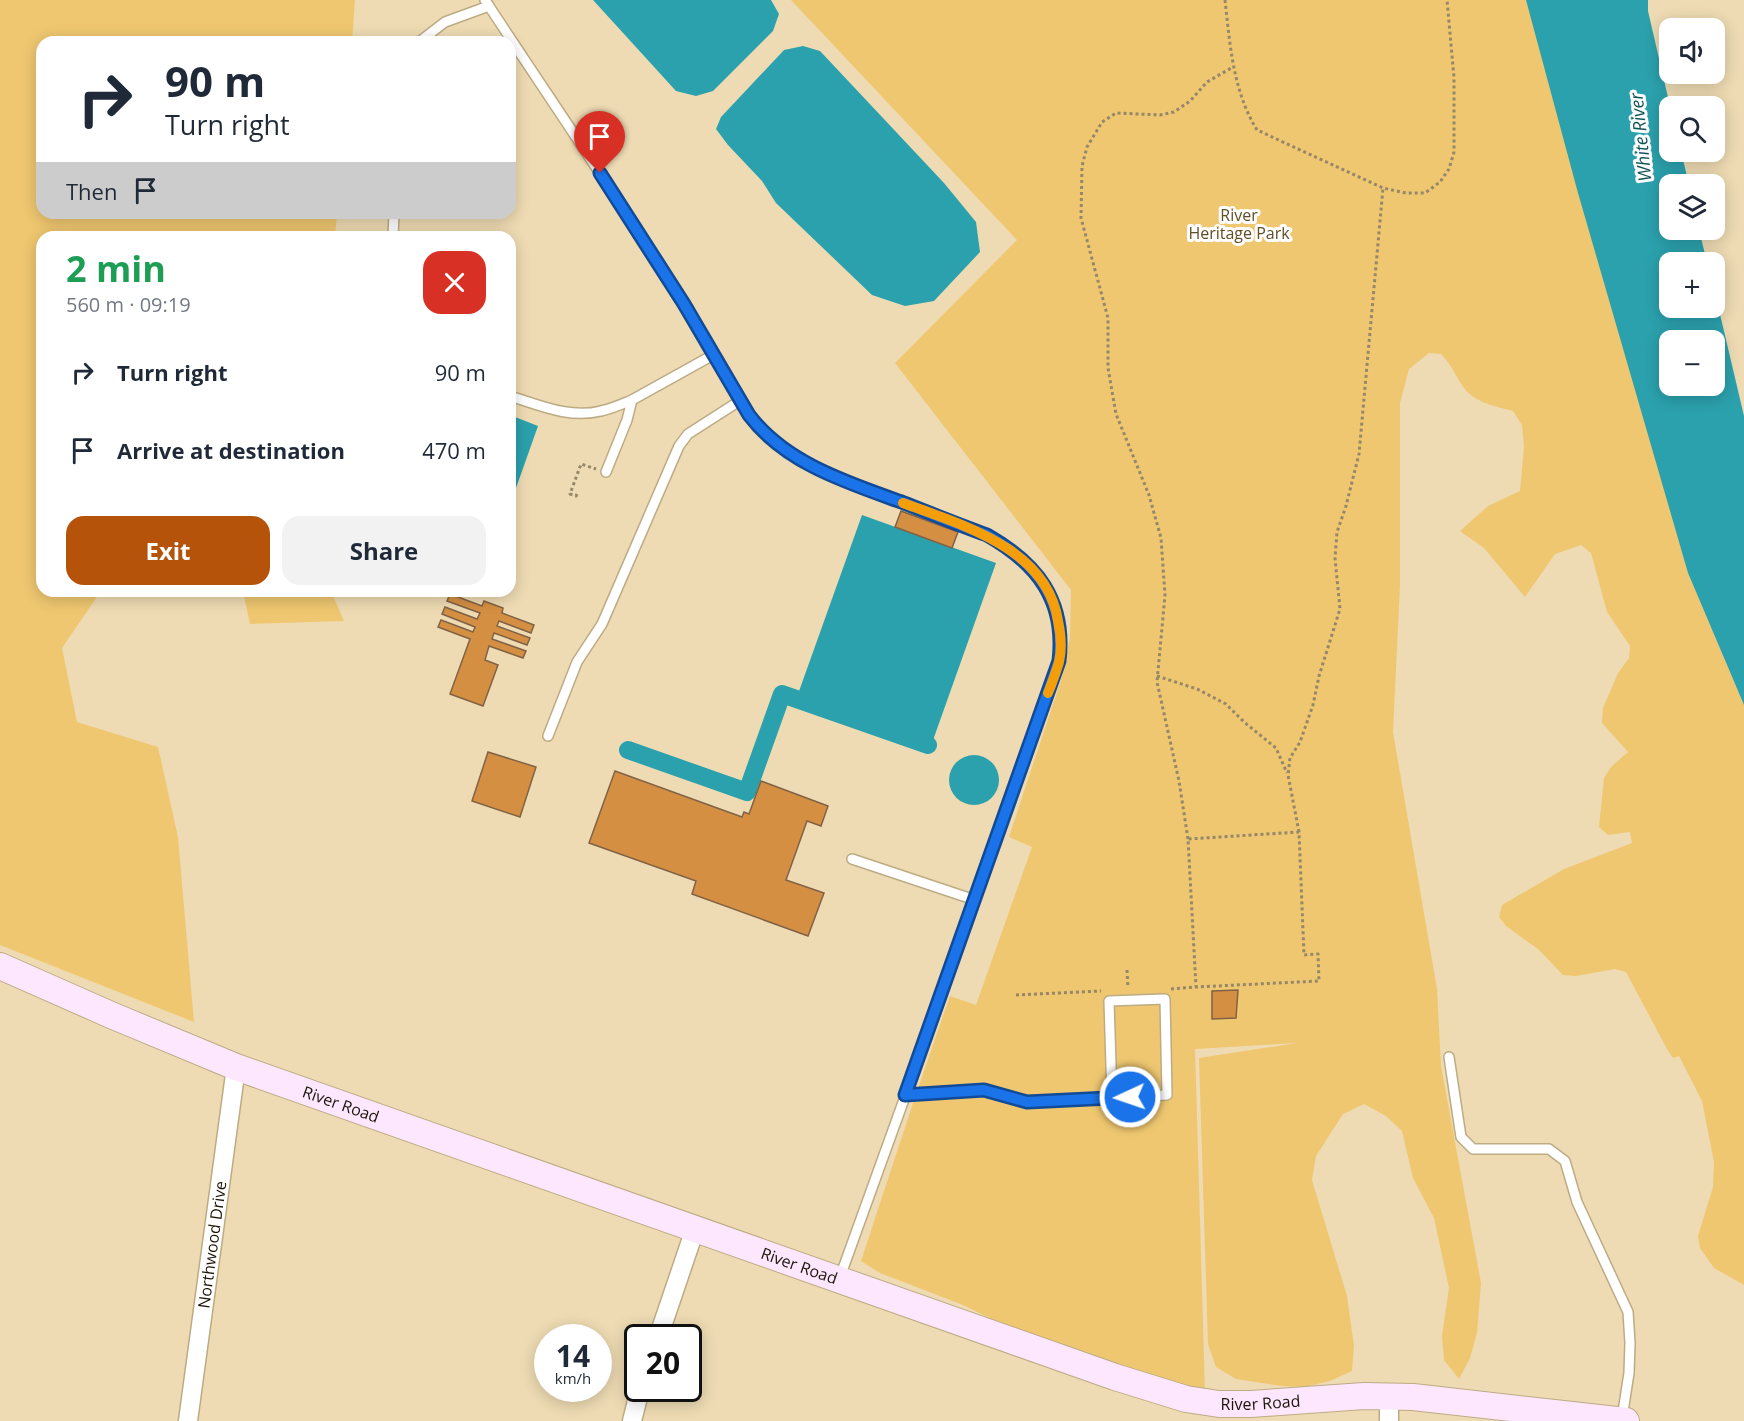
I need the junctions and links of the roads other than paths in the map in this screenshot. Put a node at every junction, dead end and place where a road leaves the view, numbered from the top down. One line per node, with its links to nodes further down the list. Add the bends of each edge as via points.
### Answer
1 (487, 3): 2 (lane, via 445,22); 3 (lane)
2 (427, 36)
3 (509, 36)
4 (516, 47): 5 (lane, via 632,221)
5 (713, 355): 7 (lane); 8 (lane)
6 (516, 398): 7 (lane, via 575,414 600,412)
7 (632, 400): 9 (lane)
8 (741, 400): 10 (lane, via 688,434 679,446 602,624 577,662); 12 (lane, via 762,432 810,465 987,535 1008,548 1028,564 1053,600 1060,630 1059,661)
9 (606, 472)
10 (548, 736)
11 (852, 858): 12 (lane)
12 (975, 900): 16 (lane)
13 (0, 966): 15 (street, River Road)
14 (1449, 1057): 23 (lane, via 1461,1137 1473,1149 1549,1149 1565,1161 1577,1202 1628,1312 1629,1373)
15 (236, 1067): 18 (street, River Road); 24 (street, Northwood Drive)
16 (905, 1095): 17 (lane, via 984,1090 1027,1102); 19 (lane)
17 (1112, 1098): 17 (lane, via 1167,1095 1165,999 1109,1002)
18 (695, 1229): 19 (street, River Road); 20 (street)
19 (840, 1280): 22 (street, River Road, via 1115,1377 1194,1400 1251,1404 1346,1397)
20 (663, 1324)
21 (637, 1402): 25 (street)
22 (1389, 1408): 23 (street, River Road, via 1442,1399)
23 (1621, 1420): 26 (street, River Road)
24 (188, 1421)
25 (632, 1421)
26 (1626, 1421)

